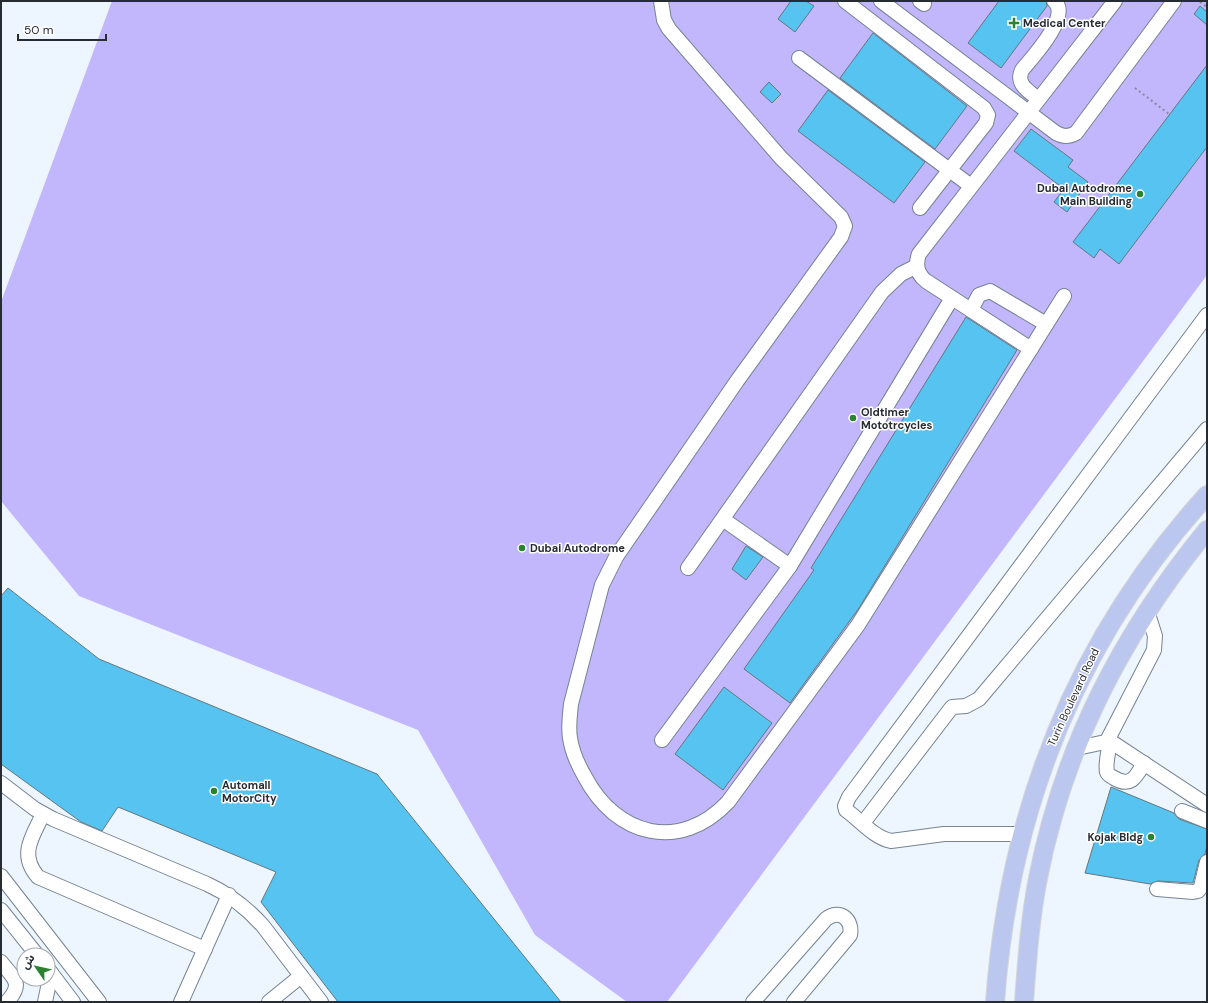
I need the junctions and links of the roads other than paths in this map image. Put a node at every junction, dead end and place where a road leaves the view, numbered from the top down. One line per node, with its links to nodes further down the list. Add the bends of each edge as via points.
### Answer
1 (661, 1): 19 (street, via 664,20 669,29 781,158 842,217 845,226 841,237 737,381 606,574 569,720 573,754 596,796 607,809 621,820 655,832 672,832 697,825 719,811 858,625)
2 (845, 1): 10 (street, via 987,111 986,122)
3 (881, 1): 9 (street)
4 (1054, 1): 8 (street, via 1059,10 1057,23 1022,70 1020,78 1023,87)
5 (1115, 1): 8 (street)
6 (1174, 1): 9 (street, via 1076,133 1062,136)
7 (799, 58): 10 (street)
8 (1038, 99): 9 (street)
9 (1028, 112): 11 (street)
10 (950, 170): 11 (street); 12 (street)
11 (971, 186): 13 (street, via 919,254)
12 (920, 208)
13 (916, 266): 15 (street, via 922,277); 24 (street, via 901,274 882,292)
14 (1064, 296): 18 (street)
15 (952, 298): 16 (street); 26 (street)
16 (971, 310): 18 (street, via 979,295 990,291); 19 (street)
17 (1207, 315): 38 (street, via 849,797 846,810)
18 (1046, 324): 19 (street)
19 (1031, 348)
20 (1207, 429): 38 (street, via 979,699 966,706 952,707)
21 (1207, 495): 39 (main road, Turin Boulevard Road, via 1141,575 1085,668 1050,746)
22 (1207, 501): 23 (main road)
23 (1207, 514)
24 (724, 520): 26 (street); 27 (street)
25 (1207, 530): 28 (main road, Turin Boulevard Road, via 1174,571)
26 (790, 566): 29 (street)
27 (688, 568)
28 (1147, 611): 30 (street, via 1155,636 1154,650); 31 (main road, Turin Boulevard Road, via 1111,671)
29 (662, 740)
30 (1109, 741): 31 (street); 32 (street); 32 (street, via 1107,771 1110,776 1123,782 1131,781)
31 (1077, 748): 61 (main road, Turin Boulevard Road, via 1056,805 1037,880)
32 (1144, 763): 34 (street)
33 (1, 783): 36 (street)
34 (1207, 805)
35 (1182, 811): 37 (street)
36 (43, 814): 43 (street); 46 (street, via 27,852 32,870 38,876)
37 (1207, 821)
38 (862, 823): 39 (street, via 876,835 891,841 950,834)
39 (1024, 834): 60 (main road, Turin Boulevard Road, via 1003,929)
40 (1207, 862): 42 (street, via 1198,891)
41 (1, 876): 54 (street)
42 (1157, 889)
43 (228, 895): 46 (street); 48 (street, via 252,915)
44 (1, 910): 45 (street)
45 (31, 947)
46 (205, 949): 55 (street)
47 (1, 962): 51 (street, via 16,981 17,987)
48 (301, 976): 56 (street); 57 (street)
49 (56, 980): 53 (street)
50 (47, 987): 52 (street)
51 (7, 1002)
52 (45, 1002)
53 (73, 1002)
54 (98, 1002)
55 (181, 1002)
56 (269, 1002)
57 (321, 1002)
58 (753, 1002): 59 (street, via 826,919 838,914 845,917 852,929 850,936)
59 (794, 1002)
60 (995, 1002)
61 (1024, 1002)

